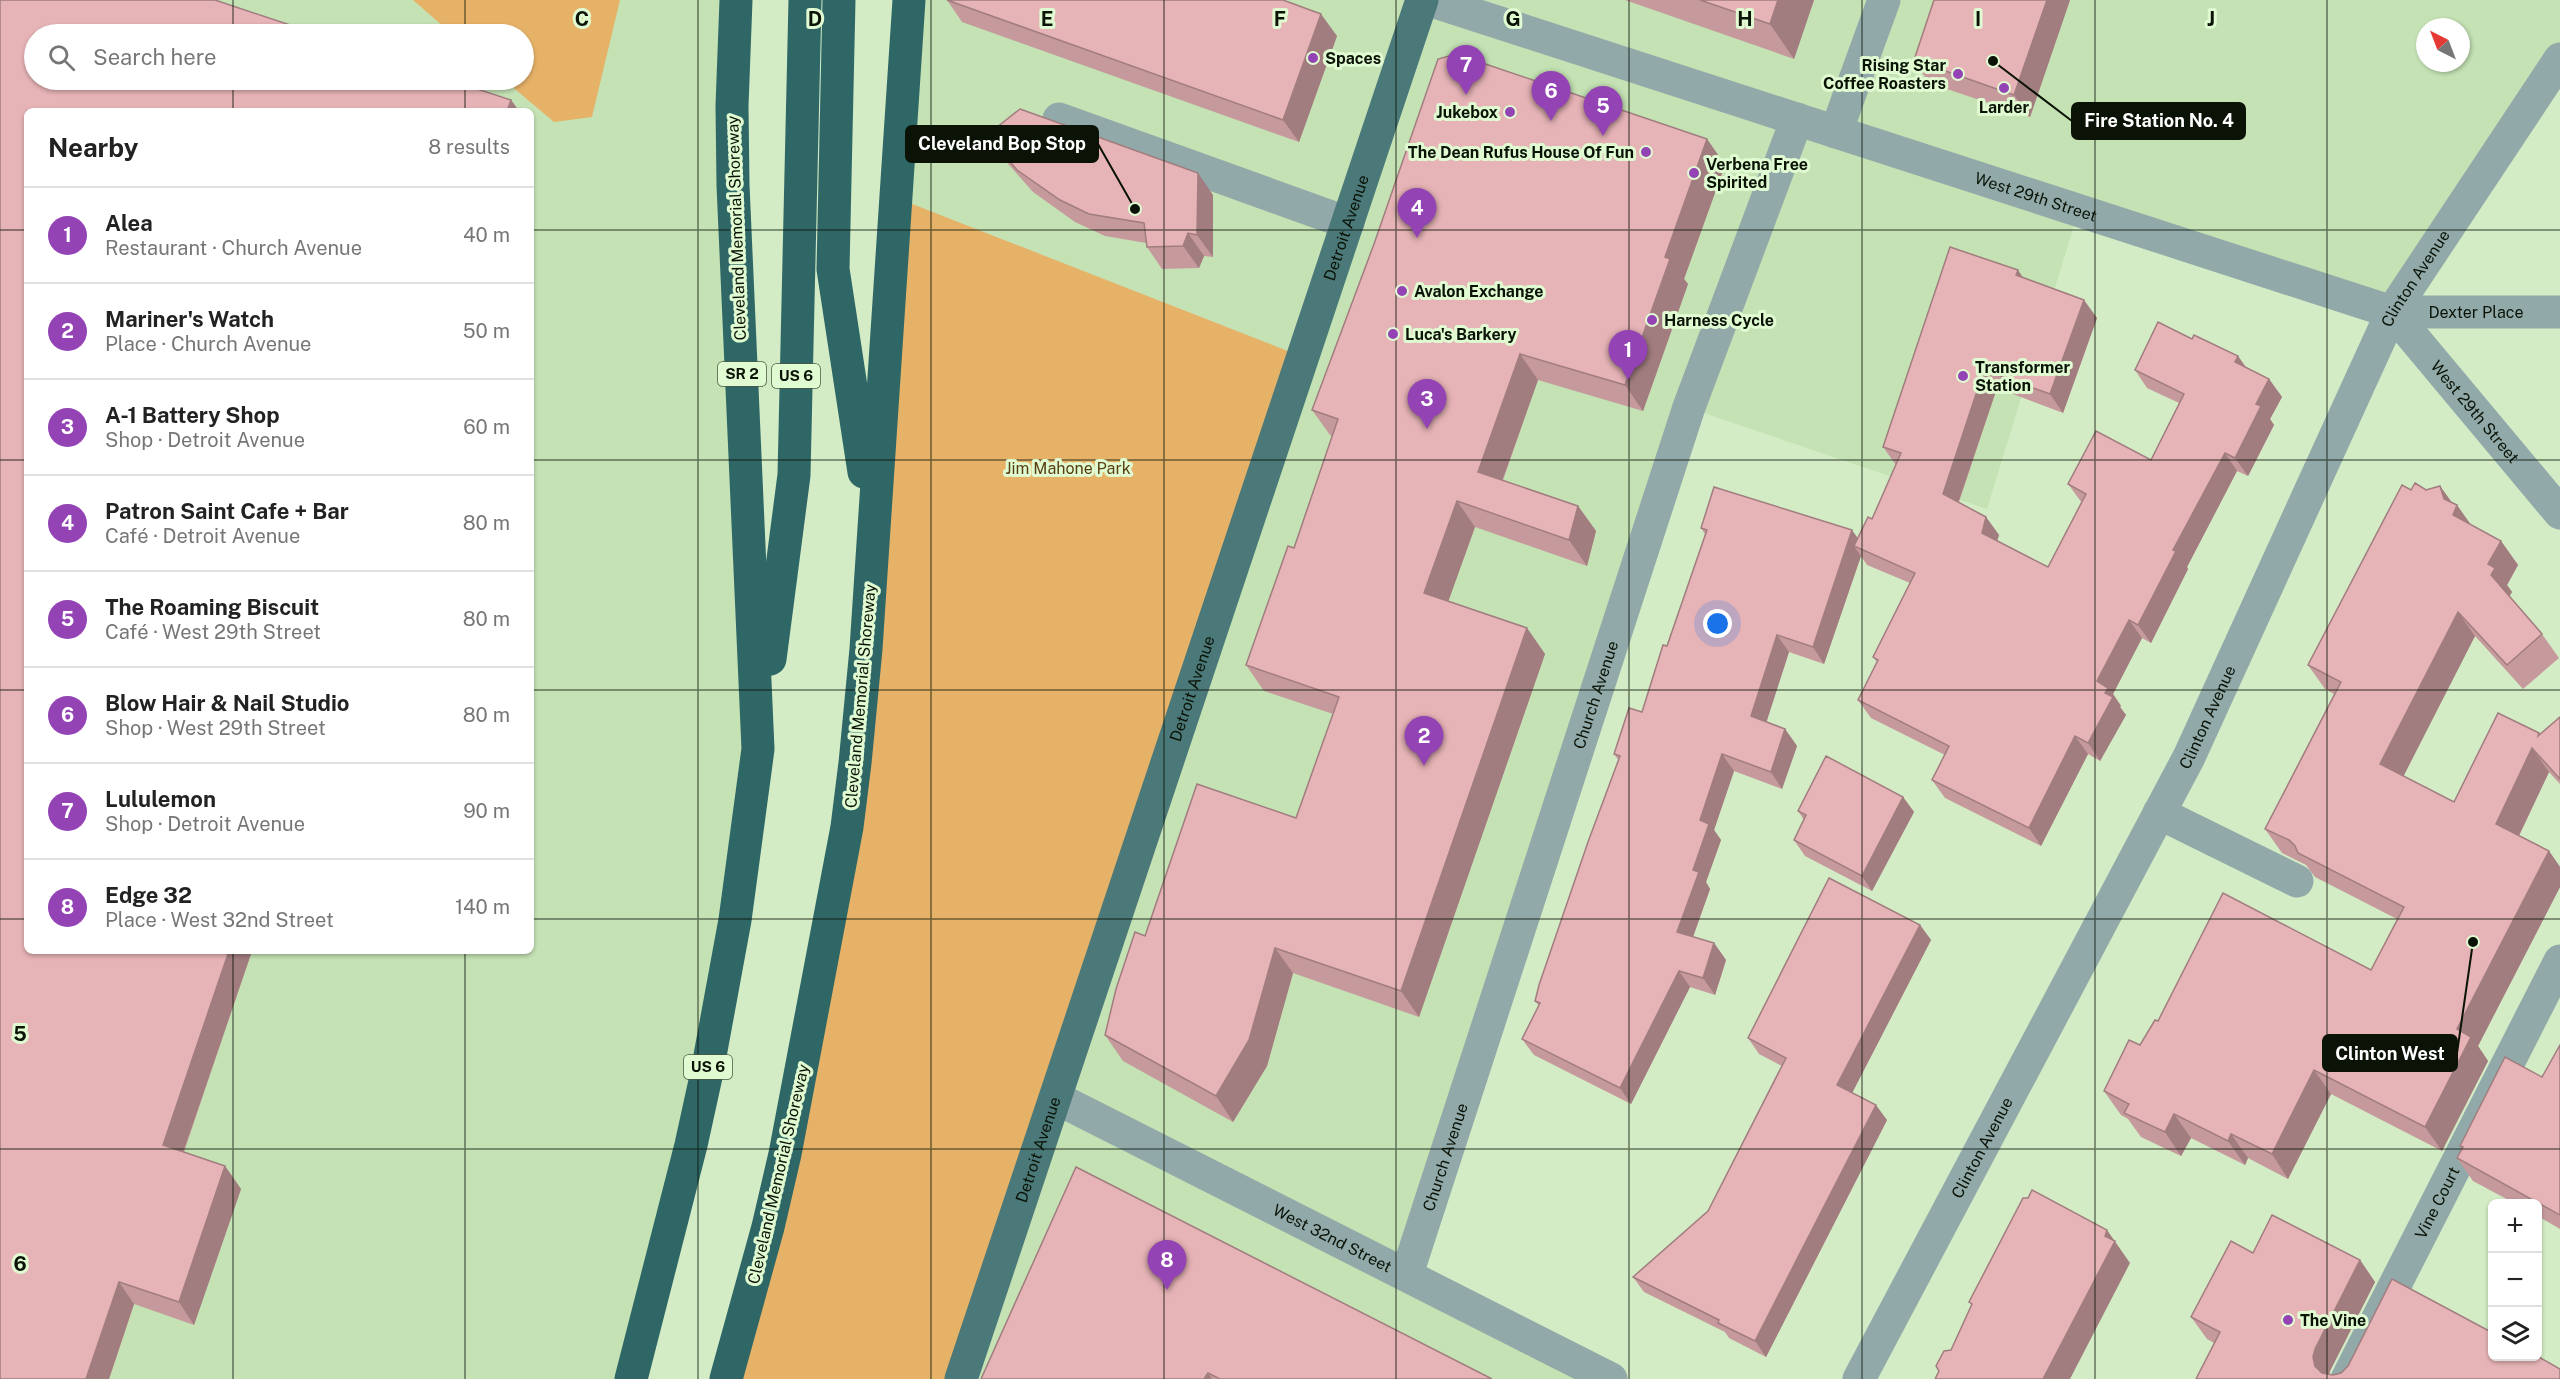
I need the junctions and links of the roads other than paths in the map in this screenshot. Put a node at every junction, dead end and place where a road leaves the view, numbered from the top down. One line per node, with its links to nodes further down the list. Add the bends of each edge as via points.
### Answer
1 (736, 0): 17 (highway, Cleveland Memorial Shoreway / SR 2, via 733,185)
2 (805, 0): 17 (highway, US 6, via 794,475)
3 (839, 0): 16 (highway, via 833,269)
4 (909, 0): 16 (highway, Cleveland Memorial Shoreway)
5 (1422, 0): 12 (main road, Detroit Avenue)
6 (1429, 0): 10 (street, West 29th Street)
7 (1884, 0): 11 (street)
8 (2560, 59): 13 (street, Clinton Avenue)
9 (1059, 119): 12 (street)
10 (1797, 119): 11 (street, West 29th Street); 22 (street, Church Avenue, via 1689,407)
11 (1836, 132): 13 (street, West 29th Street)
12 (1348, 223): 21 (main road, Detroit Avenue)
13 (2392, 312): 14 (street, Dexter Place); 15 (street, West 29th Street); 18 (street, Clinton Avenue, via 2189,757)
14 (2560, 312)
15 (2560, 513)
16 (874, 533): 24 (highway, Cleveland Memorial Shoreway, via 847,827 785,1154)
17 (758, 749): 23 (highway, Cleveland Memorial Shoreway / US 6, via 735,920 707,1072)
18 (2158, 813): 19 (street); 27 (street, Clinton Avenue)
19 (2297, 881)
20 (2560, 961): 28 (street, Vine Court)
21 (1056, 1098): 22 (street, West 32nd Street); 25 (main road, Detroit Avenue)
22 (1407, 1274): 26 (street, West 32nd Street)
23 (631, 1379)
24 (726, 1379)
25 (961, 1379)
26 (1611, 1379)
27 (1859, 1379)
28 (2347, 1379)

